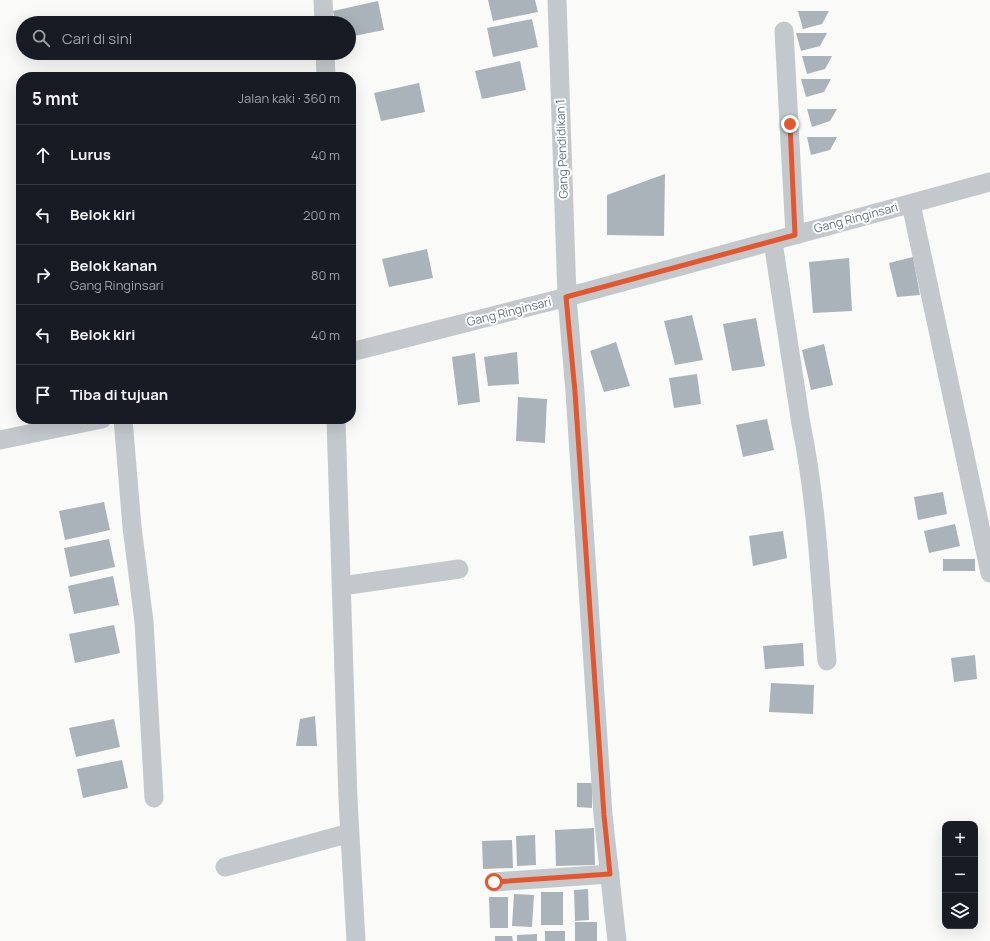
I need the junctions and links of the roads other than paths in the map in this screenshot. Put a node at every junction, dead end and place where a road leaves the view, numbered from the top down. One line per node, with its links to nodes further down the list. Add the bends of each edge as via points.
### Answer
1 (323, 0): 3 (street)
2 (557, 0): 11 (street, Gang Pendidikan 1)
3 (324, 16)
4 (784, 30): 9 (street)
5 (325, 60): 6 (street)
6 (326, 72)
7 (990, 182): 8 (street, Gang Ringinsari)
8 (912, 204): 9 (street, Gang Ringinsari); 18 (street)
9 (795, 235): 10 (street, Gang Ringinsari)
10 (773, 242): 11 (street, Gang Ringinsari); 20 (street, via 814,503)
11 (566, 297): 12 (street, Gang Ringinsari); 24 (street, Gang Pendidikan 1, via 576,400)
12 (356, 351)
13 (78, 424): 16 (street)
14 (123, 424): 21 (street, via 132,527 144,622)
15 (336, 424): 19 (street)
16 (0, 440)
17 (459, 569): 19 (street)
18 (990, 572)
19 (342, 586): 22 (street)
20 (827, 661)
21 (154, 798)
22 (350, 833): 23 (street); 26 (street)
23 (225, 867)
24 (610, 874): 25 (street); 27 (street, Gang Pendidikan 1)
25 (494, 882)
26 (356, 941)
27 (616, 941)

